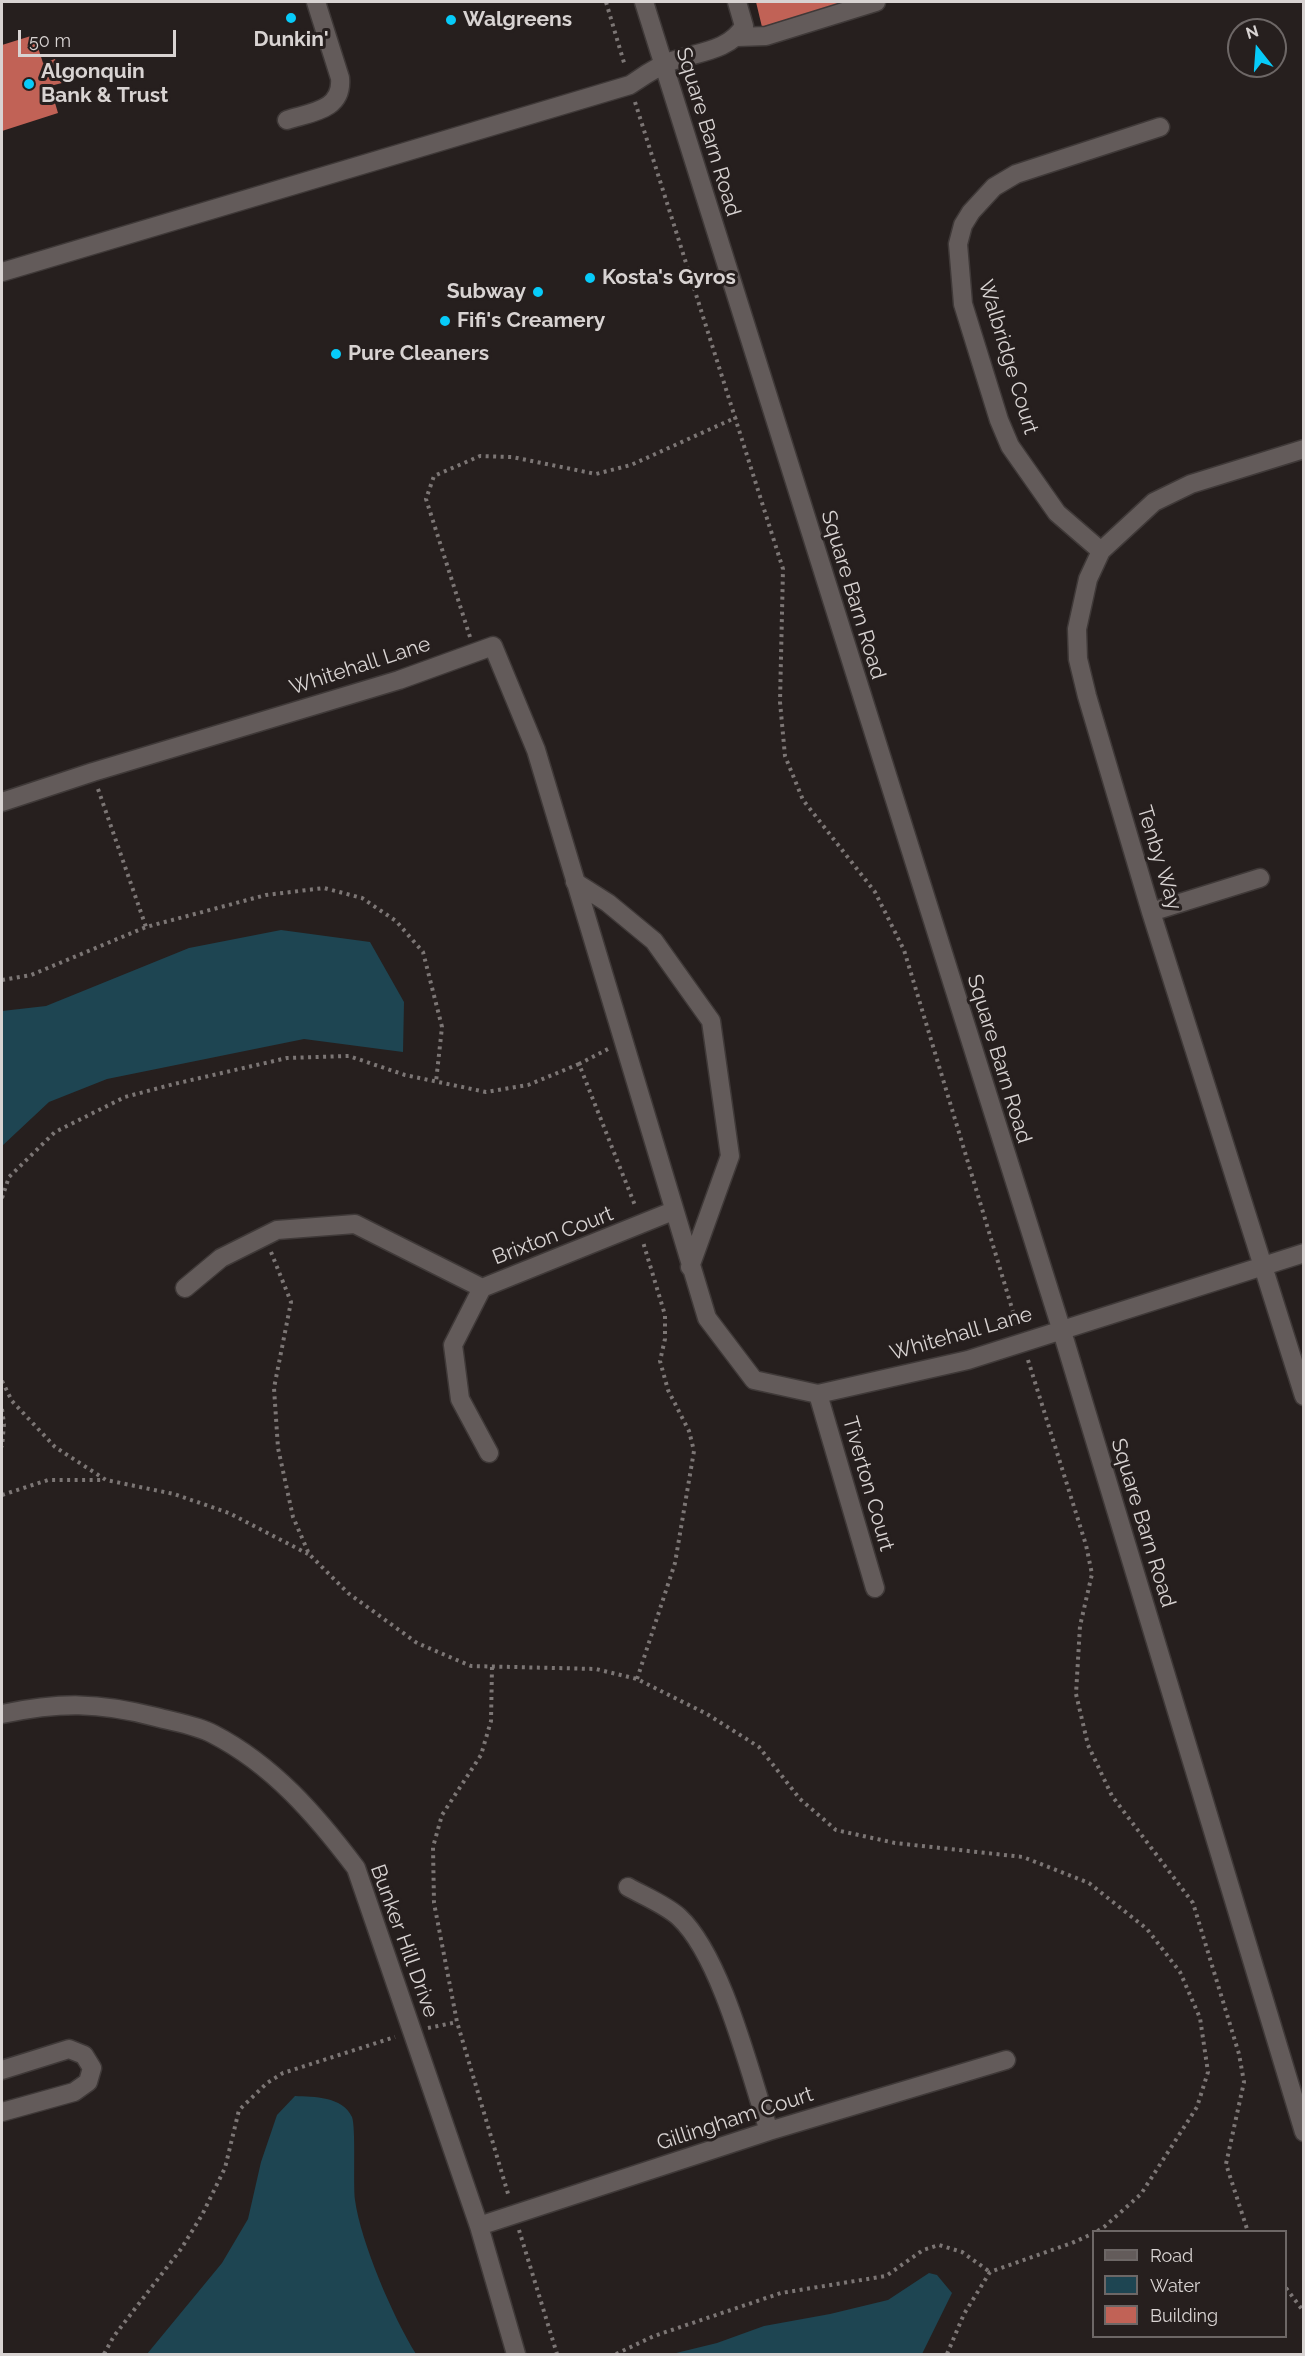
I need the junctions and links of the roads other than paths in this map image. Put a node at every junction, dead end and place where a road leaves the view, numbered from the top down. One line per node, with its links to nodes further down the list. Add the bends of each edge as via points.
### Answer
1 (316, 2): 7 (street, via 341,90 336,101 326,108)
2 (644, 2): 6 (street, Square Barn Road)
3 (737, 2): 5 (street, via 744,26)
4 (876, 2): 5 (street, via 766,36)
5 (737, 37): 6 (street, via 710,51)
6 (663, 65): 9 (street, via 630,85); 22 (street, Square Barn Road)
7 (287, 120)
8 (1160, 127): 11 (street, Walbridge Court, via 1001,182 971,212 958,244 963,304 1010,446 1057,513)
9 (2, 272)
10 (1304, 448): 11 (street, Tenby Way, via 1191,484 1154,502)
11 (1101, 551): 15 (street, Tenby Way, via 1081,603 1078,659)
12 (2, 802): 14 (street, Whitehall Lane, via 399,680 494,646 536,750)
13 (1260, 878): 15 (street)
14 (575, 882): 16 (street, Whitehall Lane); 18 (street, via 654,940 711,1021 730,1156)
15 (1151, 912): 19 (street, Tenby Way)
16 (673, 1211): 18 (street, Whitehall Lane); 21 (street, Brixton Court)
17 (1304, 1253): 19 (street, Whitehall Lane)
18 (690, 1267): 23 (street, Whitehall Lane, via 707,1318 754,1380)
19 (1262, 1267): 22 (street, Whitehall Lane); 24 (street, Tenby Way)
20 (185, 1288): 21 (street, via 221,1258 277,1230 355,1224)
21 (482, 1288): 25 (street, Brixton Court, via 453,1345 460,1399)
22 (1061, 1328): 23 (street, Whitehall Lane, via 968,1360); 33 (street, Square Barn Road)
23 (818, 1394): 26 (street, Tiverton Court)
24 (1304, 1396)
25 (489, 1453)
26 (875, 1588)
27 (2, 1714): 34 (street, Bunker Hill Drive, via 73,1704 114,1706 211,1733 250,1756 291,1790 356,1868)
28 (628, 1887): 32 (street, via 679,1917 705,1951 729,2009)
29 (1006, 2060): 32 (street, Gillingham Court)
30 (2, 2070): 31 (street, via 69,2049 84,2055 92,2068 88,2082 74,2092)
31 (2, 2112)
32 (769, 2131): 34 (street, Gillingham Court)
33 (1304, 2132)
34 (479, 2226): 35 (street, Bunker Hill Drive)
35 (516, 2355)

